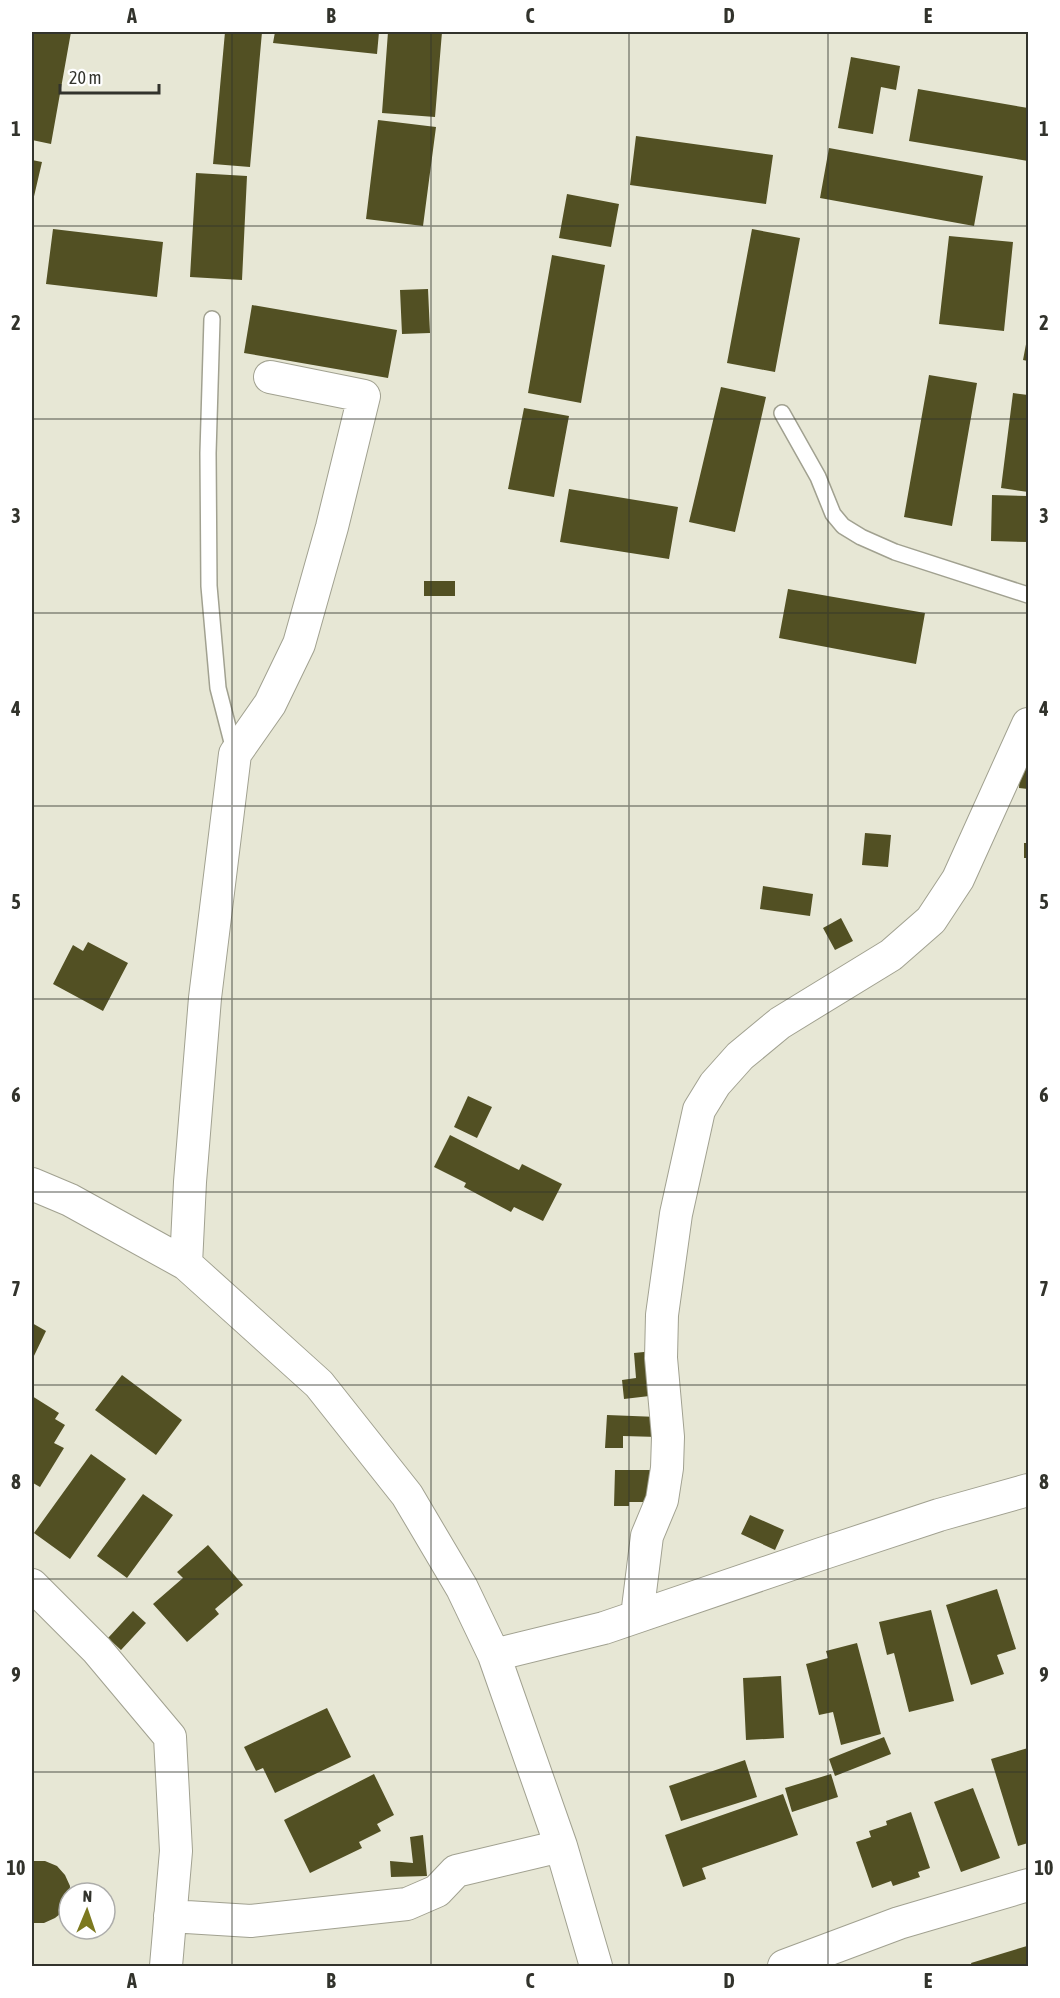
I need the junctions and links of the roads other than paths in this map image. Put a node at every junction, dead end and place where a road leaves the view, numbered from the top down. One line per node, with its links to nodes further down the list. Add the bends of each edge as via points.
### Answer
1 (212, 319): 6 (lane, via 209,586 218,688)
2 (270, 377): 6 (street, via 363,396 299,644 270,704)
3 (782, 413): 4 (lane, via 818,477 833,514 843,526 895,552)
4 (1029, 595)
5 (1029, 724): 11 (street, via 958,879 931,920 891,955 780,1023 740,1056 699,1110 676,1214 662,1315 668,1468 662,1500 647,1536)
6 (235, 754): 8 (street, via 205,998)
7 (32, 1184): 8 (street, via 70,1200)
8 (186, 1264): 12 (street, via 319,1384 407,1495 462,1588)
9 (1029, 1490): 11 (street, via 939,1515)
10 (32, 1585): 15 (street, via 97,1650 170,1737 176,1851)
11 (637, 1616): 12 (street)
12 (494, 1655): 13 (street)
13 (561, 1846): 15 (street, via 456,1871 437,1891 407,1904 251,1921); 18 (street)
14 (1029, 1885): 16 (street, via 899,1923)
15 (170, 1916): 17 (street)
16 (805, 1963)
17 (166, 1966)
18 (596, 1966)

